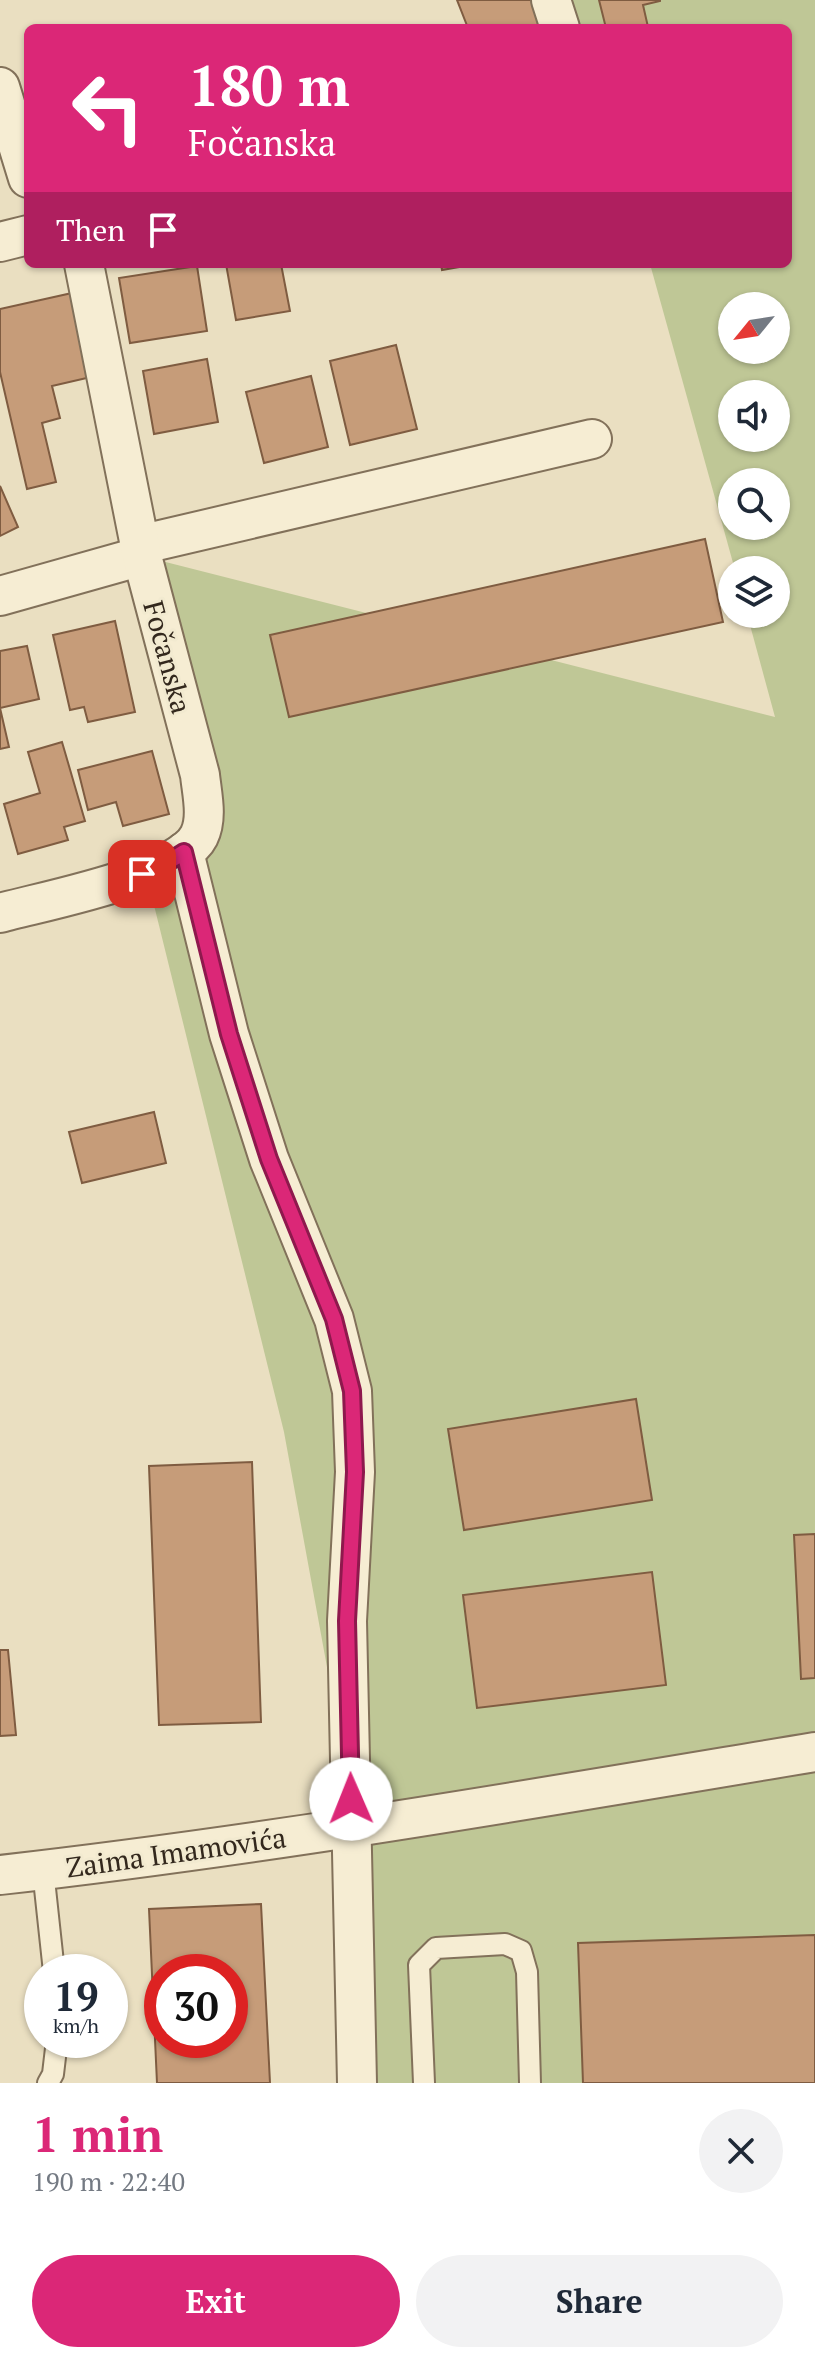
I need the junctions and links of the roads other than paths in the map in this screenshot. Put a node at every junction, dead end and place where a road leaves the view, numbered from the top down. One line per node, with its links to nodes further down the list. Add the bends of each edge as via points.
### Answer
1 (551, 0): 2 (street)
2 (559, 24)
3 (0, 87): 4 (street)
4 (24, 165)
5 (24, 236): 6 (street)
6 (0, 242)
7 (85, 268): 9 (street, Fočanska)
8 (592, 439): 9 (street)
9 (141, 551): 10 (street); 11 (street, Fočanska, via 205,810 199,837)
10 (0, 596)
11 (184, 852): 12 (street, via 148,872); 14 (street, via 229,1034 269,1159 334,1319 352,1391 355,1472 347,1621)
12 (0, 913)
13 (815, 1752): 14 (street, Zaima Imamovića)
14 (351, 1828): 15 (street, Zaima Imamovića); 20 (street)
15 (43, 1870): 16 (street, Zaima Imamovića); 17 (lane)
16 (0, 1875)
17 (52, 1954)
18 (55, 2058): 19 (lane)
19 (48, 2083)
20 (357, 2083)
21 (424, 2083): 22 (lane, via 419,1965 436,1948 505,1944 521,1951 527,1972)
22 (530, 2083)

